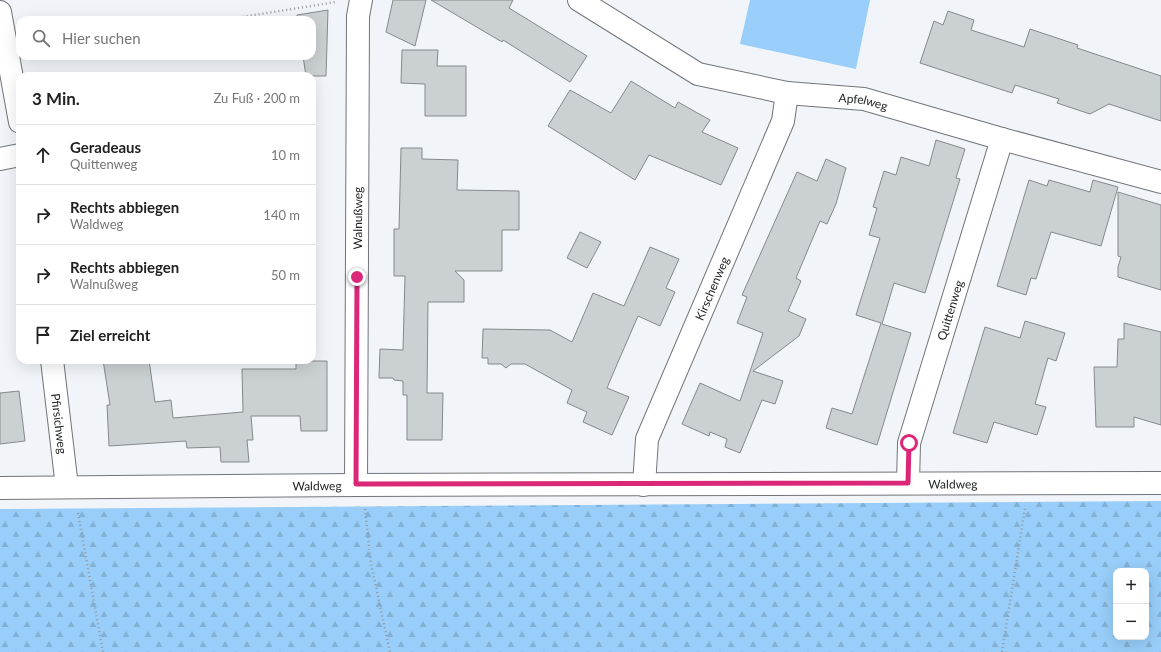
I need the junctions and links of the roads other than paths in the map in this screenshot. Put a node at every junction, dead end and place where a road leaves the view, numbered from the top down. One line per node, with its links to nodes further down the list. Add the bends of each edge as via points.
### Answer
1 (579, 0): 6 (street, Apfelweg, via 698,74)
2 (351, 1): 14 (street, Walnußweg, via 358,24)
3 (0, 12): 4 (street)
4 (14, 52): 5 (street)
5 (16, 75)
6 (787, 93): 7 (street, Apfelweg, via 864,99); 15 (street, Kirschenweg, via 783,121 647,439)
7 (1002, 139): 10 (street, Apfelweg); 12 (street, Quittenweg, via 909,443)
8 (16, 156): 9 (street)
9 (0, 159)
10 (1161, 182)
11 (53, 364): 16 (street, Pfirsichweg)
12 (908, 483): 13 (street, Waldweg); 15 (street, Waldweg)
13 (1161, 483)
14 (356, 484): 15 (street, Waldweg); 16 (street, Waldweg)
15 (644, 485)
16 (70, 487): 17 (street, Waldweg)
17 (0, 488)

